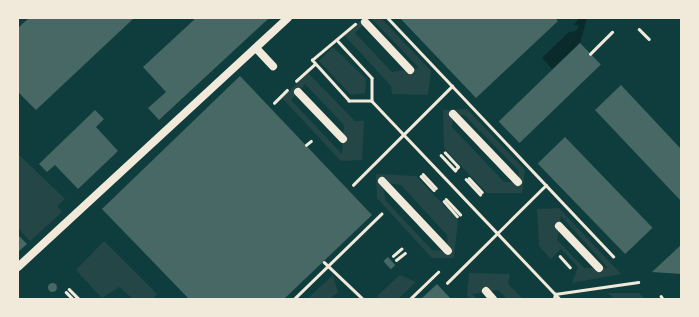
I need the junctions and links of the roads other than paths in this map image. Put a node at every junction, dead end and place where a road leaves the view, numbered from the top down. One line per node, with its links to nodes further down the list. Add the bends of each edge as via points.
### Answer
1 (288, 18): 3 (main road)
2 (363, 20): 5 (main road)
3 (256, 48): 4 (main road); 13 (main road)
4 (273, 66)
5 (410, 70)
6 (298, 92): 8 (main road)
7 (453, 114): 10 (main road)
8 (343, 140)
9 (382, 181): 12 (main road)
10 (518, 182)
11 (559, 226): 14 (main road)
12 (448, 251)
13 (18, 267)
14 (599, 268)
15 (486, 292): 16 (main road)
16 (493, 299)

